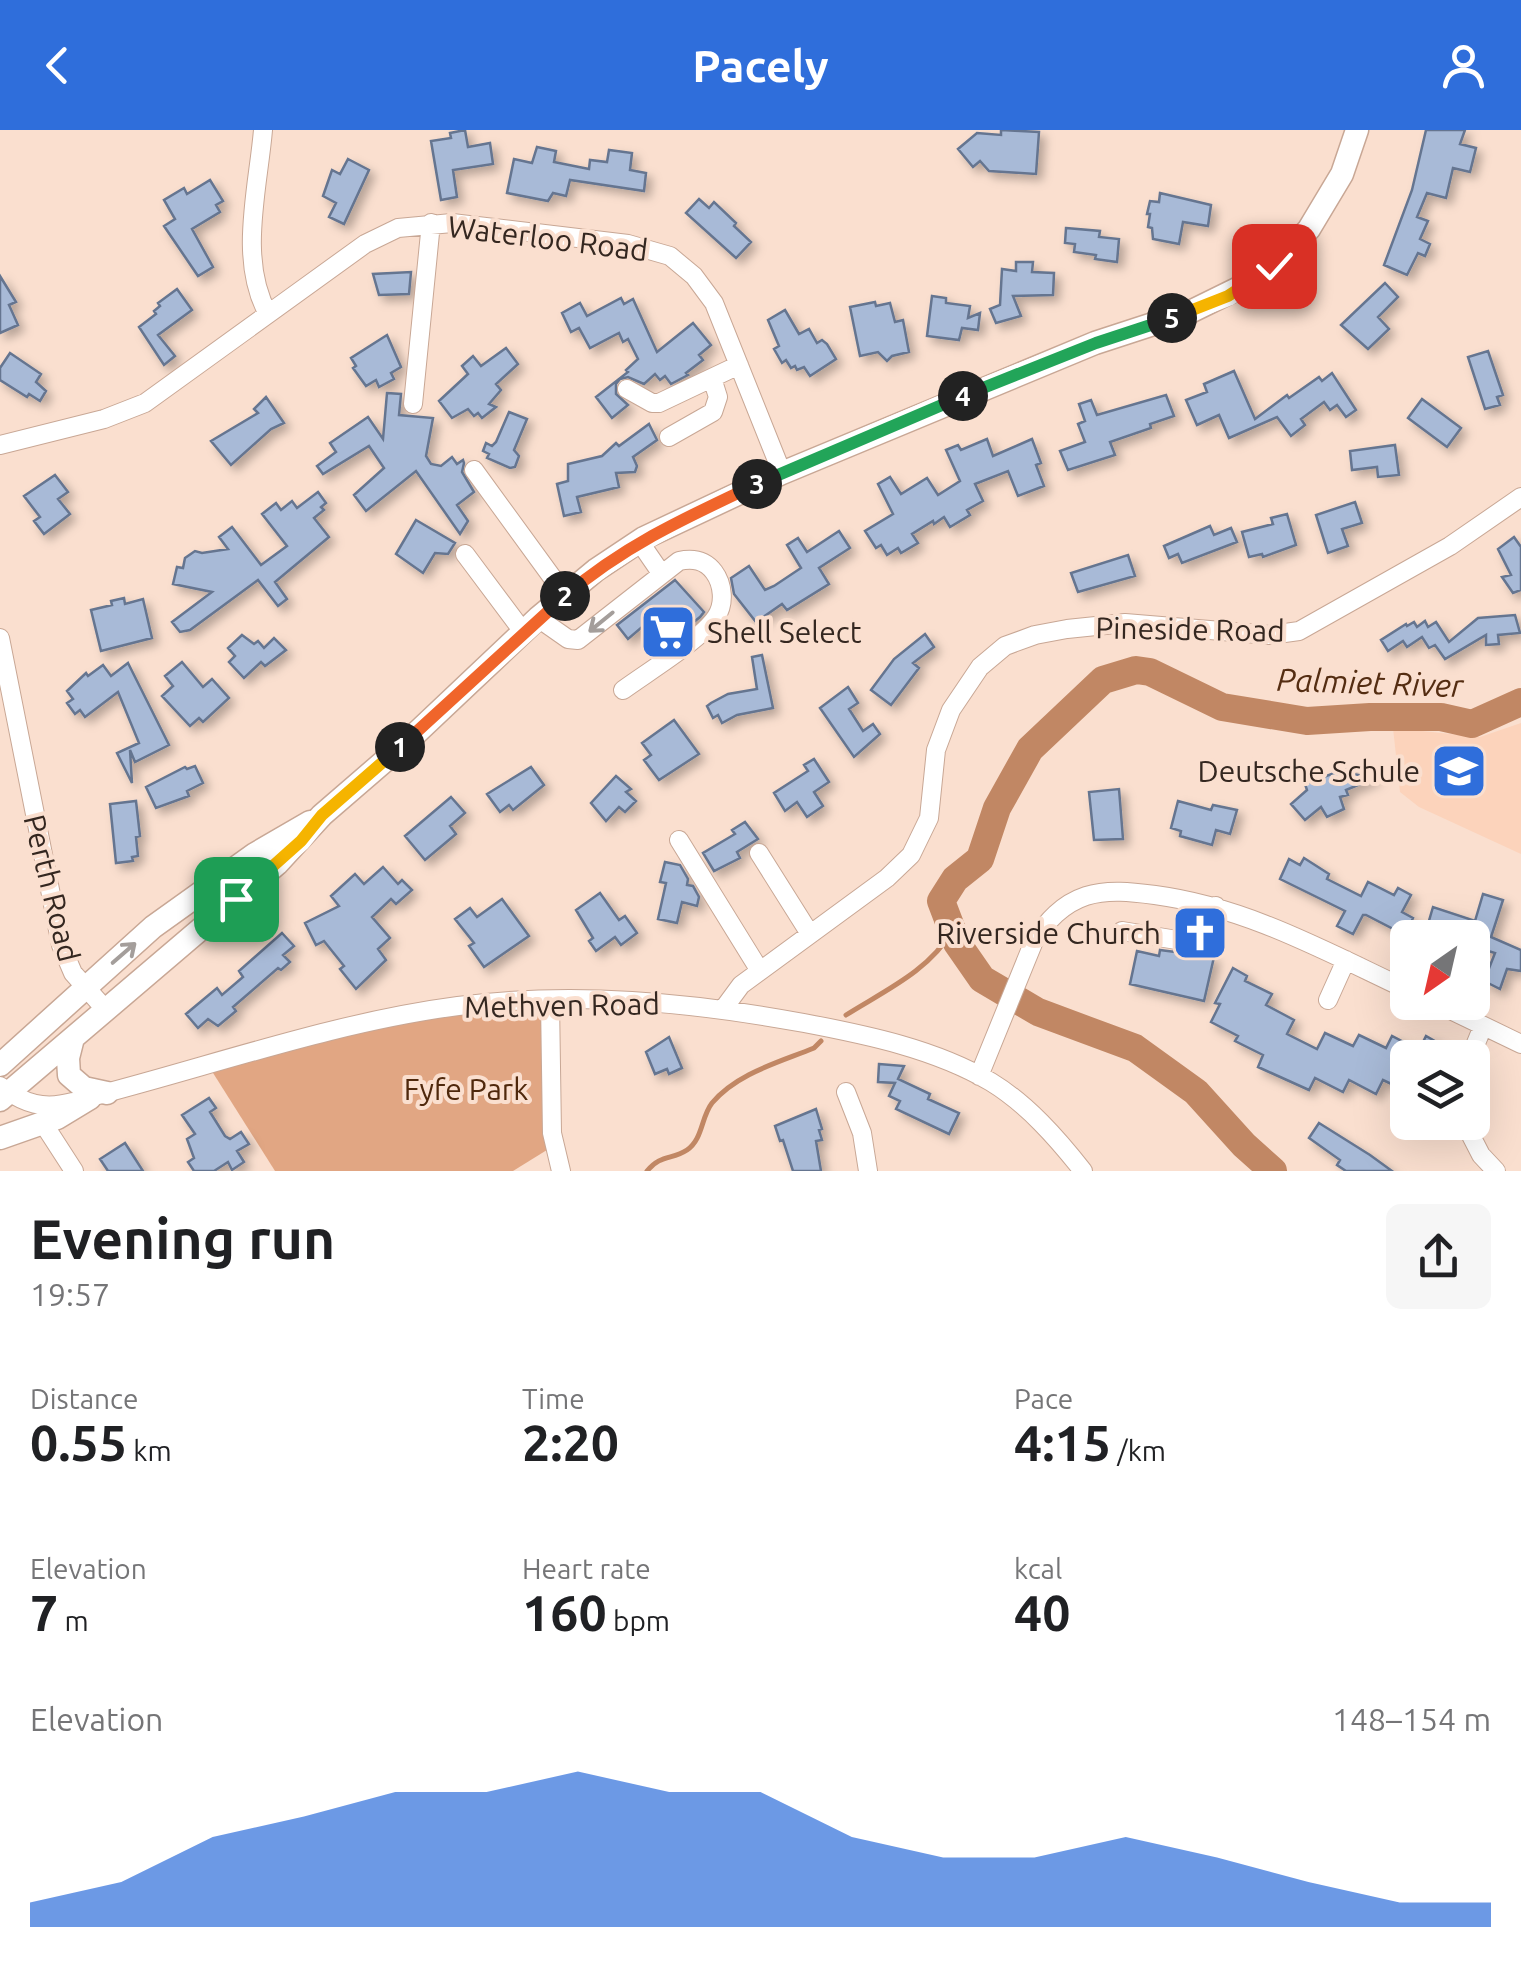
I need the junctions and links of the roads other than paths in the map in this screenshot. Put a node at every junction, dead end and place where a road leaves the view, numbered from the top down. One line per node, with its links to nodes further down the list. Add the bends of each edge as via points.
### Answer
1 (263, 130): 4 (street, via 252,268)
2 (1358, 130): 12 (main road, via 1342,174 1309,229 1250,283)
3 (431, 224): 4 (street, Waterloo Road, via 382,234); 5 (street, Waterloo Road, via 611,241 670,256 706,291); 8 (street)
4 (268, 314): 10 (street, Waterloo Road, via 145,403)
5 (739, 365): 6 (street); 12 (street, Waterloo Road)
6 (712, 378): 7 (street, via 652,404); 9 (street, via 718,397 713,412)
7 (627, 389)
8 (413, 404)
9 (669, 437)
10 (0, 445)
11 (474, 470): 17 (street)
12 (782, 473): 14 (main road)
13 (1521, 497): 26 (street, Pineside Road, via 1450,546 1299,631 1270,635 1125,623 1051,632 1005,646 951,710 936,750 929,818 911,855)
14 (639, 541): 16 (street); 17 (main road)
15 (464, 554): 18 (street)
16 (660, 573): 18 (street, one-way to 18, via 578,640); 20 (street, via 683,559 706,564 718,578 720,610)
17 (565, 595): 18 (main road)
18 (531, 625): 21 (main road)
19 (0, 638): 30 (street, Perth Road, via 58,935)
20 (623, 690)
21 (322, 815): 30 (main road, one-way to 21, via 153,927); 34 (main road, via 276,864)
22 (679, 840): 28 (street)
23 (759, 853): 26 (street)
24 (1216, 906): 25 (street, via 1201,944); 27 (street); 41 (street, via 1126,892 1068,904 1044,927)
25 (1122, 931)
26 (810, 934): 28 (street, Pineside Road)
27 (1346, 960): 29 (street); 31 (street)
28 (760, 971): 33 (street, Pineside Road)
29 (1390, 981)
30 (84, 988): 34 (street, Perth Road); 40 (main road)
31 (1328, 1000)
32 (550, 1001): 33 (street, Methven Road); 44 (street, Methven Road, via 390,1018); 49 (street, via 552,1133)
33 (724, 1008): 41 (street, Methven Road, via 883,1040)
34 (105, 1009): 38 (main road)
35 (1471, 1020): 36 (street)
36 (1483, 1026): 37 (street); 39 (street)
37 (1517, 1037)
38 (73, 1038): 42 (main road); 44 (main road, via 68,1074)
39 (1477, 1040)
40 (0, 1065)
41 (979, 1076): 51 (street, Methven Road, via 1023,1107)
42 (3, 1092): 44 (street, Methven Road, via 48,1107)
43 (846, 1092): 50 (street)
44 (98, 1095): 45 (main road)
45 (44, 1123): 46 (main road); 48 (street)
46 (0, 1138)
47 (1473, 1140): 52 (street)
48 (74, 1171)
49 (561, 1171)
50 (868, 1171)
51 (1083, 1171)
52 (1496, 1171)

